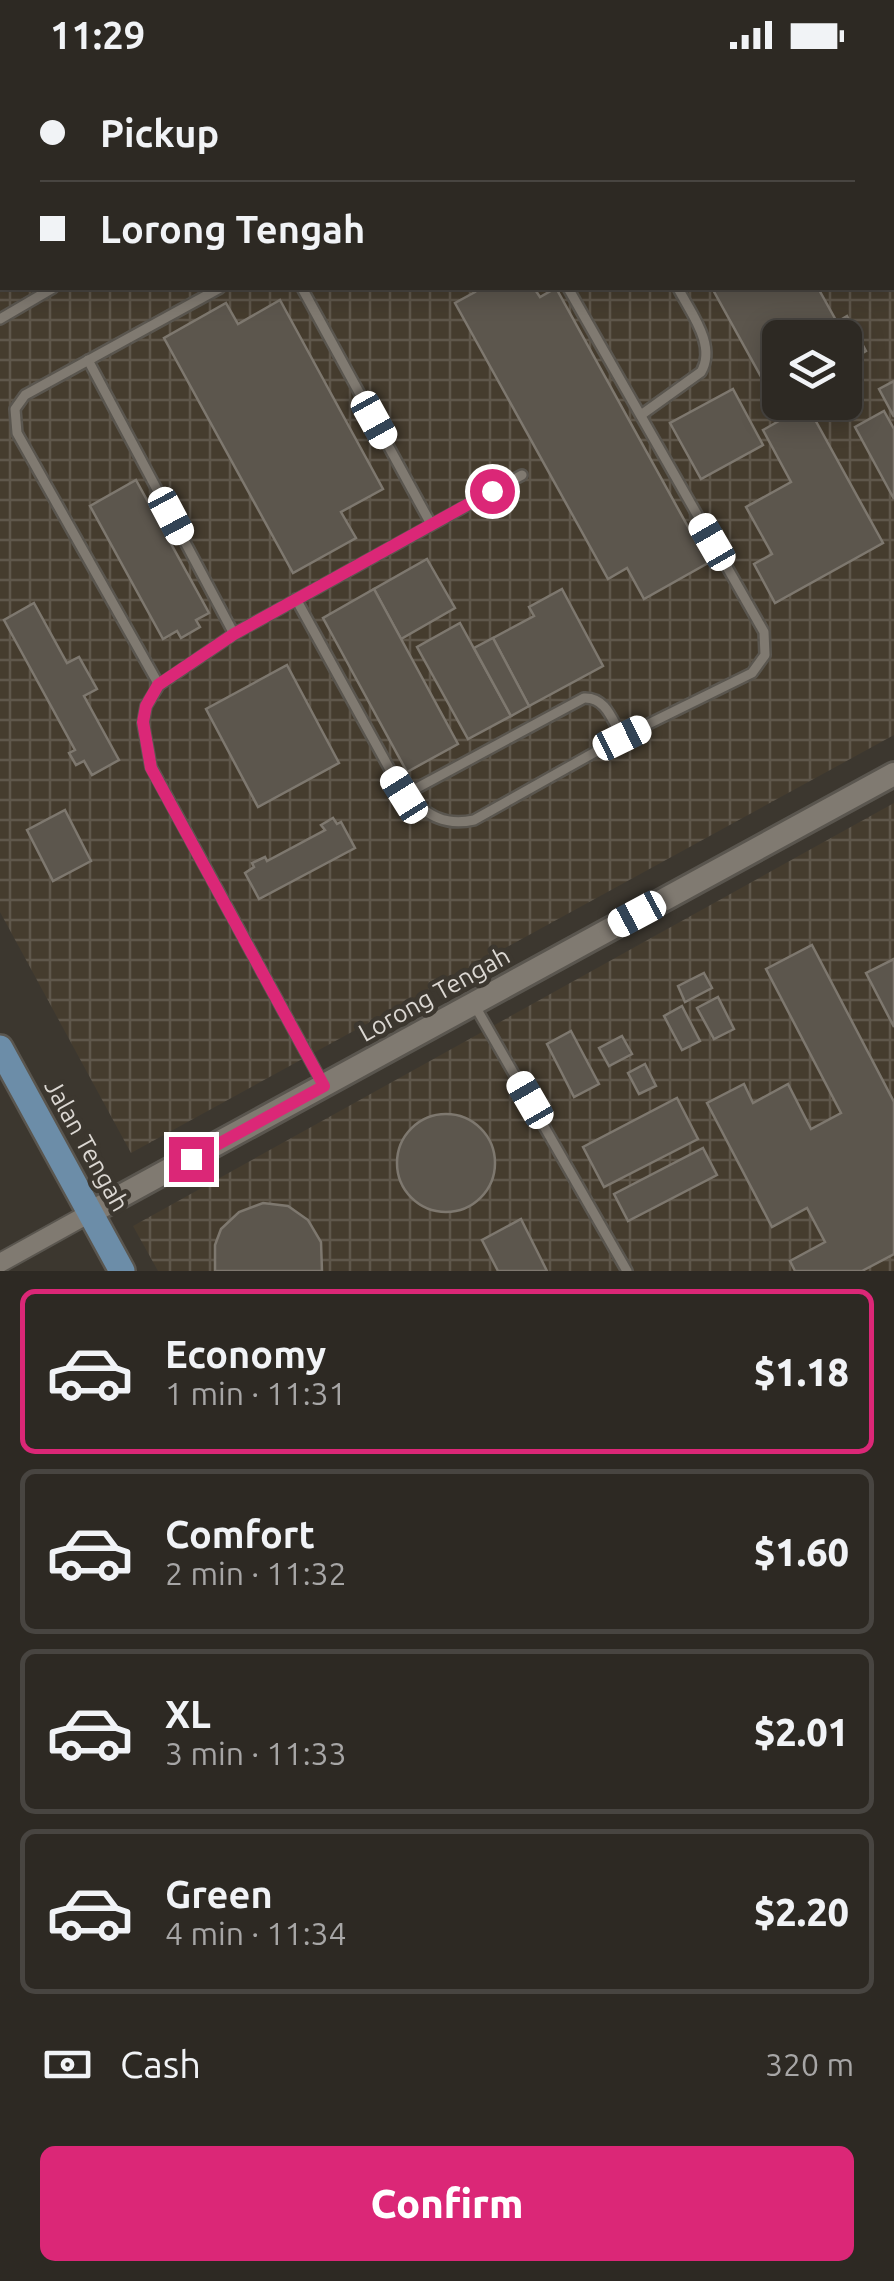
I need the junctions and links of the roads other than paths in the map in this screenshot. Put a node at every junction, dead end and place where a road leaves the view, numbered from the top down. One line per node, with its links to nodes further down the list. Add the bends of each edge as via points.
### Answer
1 (50, 290): 6 (lane)
2 (216, 290): 7 (lane)
3 (303, 290): 10 (lane)
4 (569, 290): 8 (lane)
5 (679, 290): 8 (lane, via 708,357 701,372)
6 (0, 319)
7 (88, 360): 12 (lane); 13 (lane, via 25,395 14,425)
8 (640, 414): 14 (lane, via 766,644 752,674)
9 (522, 475): 10 (lane)
10 (432, 524): 11 (lane)
11 (296, 599): 12 (lane); 16 (lane)
12 (234, 634): 13 (lane)
13 (158, 685): 19 (lane, via 143,722 151,768)
14 (622, 738): 16 (lane, via 474,820 433,818); 16 (lane, via 603,704 584,698)
15 (894, 774): 17 (street, Lorong Tengah)
16 (404, 795)
17 (474, 1004): 19 (street, Lorong Tengah); 23 (lane)
18 (0, 1048): 20 (main road, Jalan Tengah)
19 (324, 1086): 20 (street, Lorong Tengah)
20 (90, 1213): 21 (street, Lorong Tengah); 22 (main road, Jalan Tengah)
21 (0, 1263)
22 (122, 1271)
23 (627, 1271)

